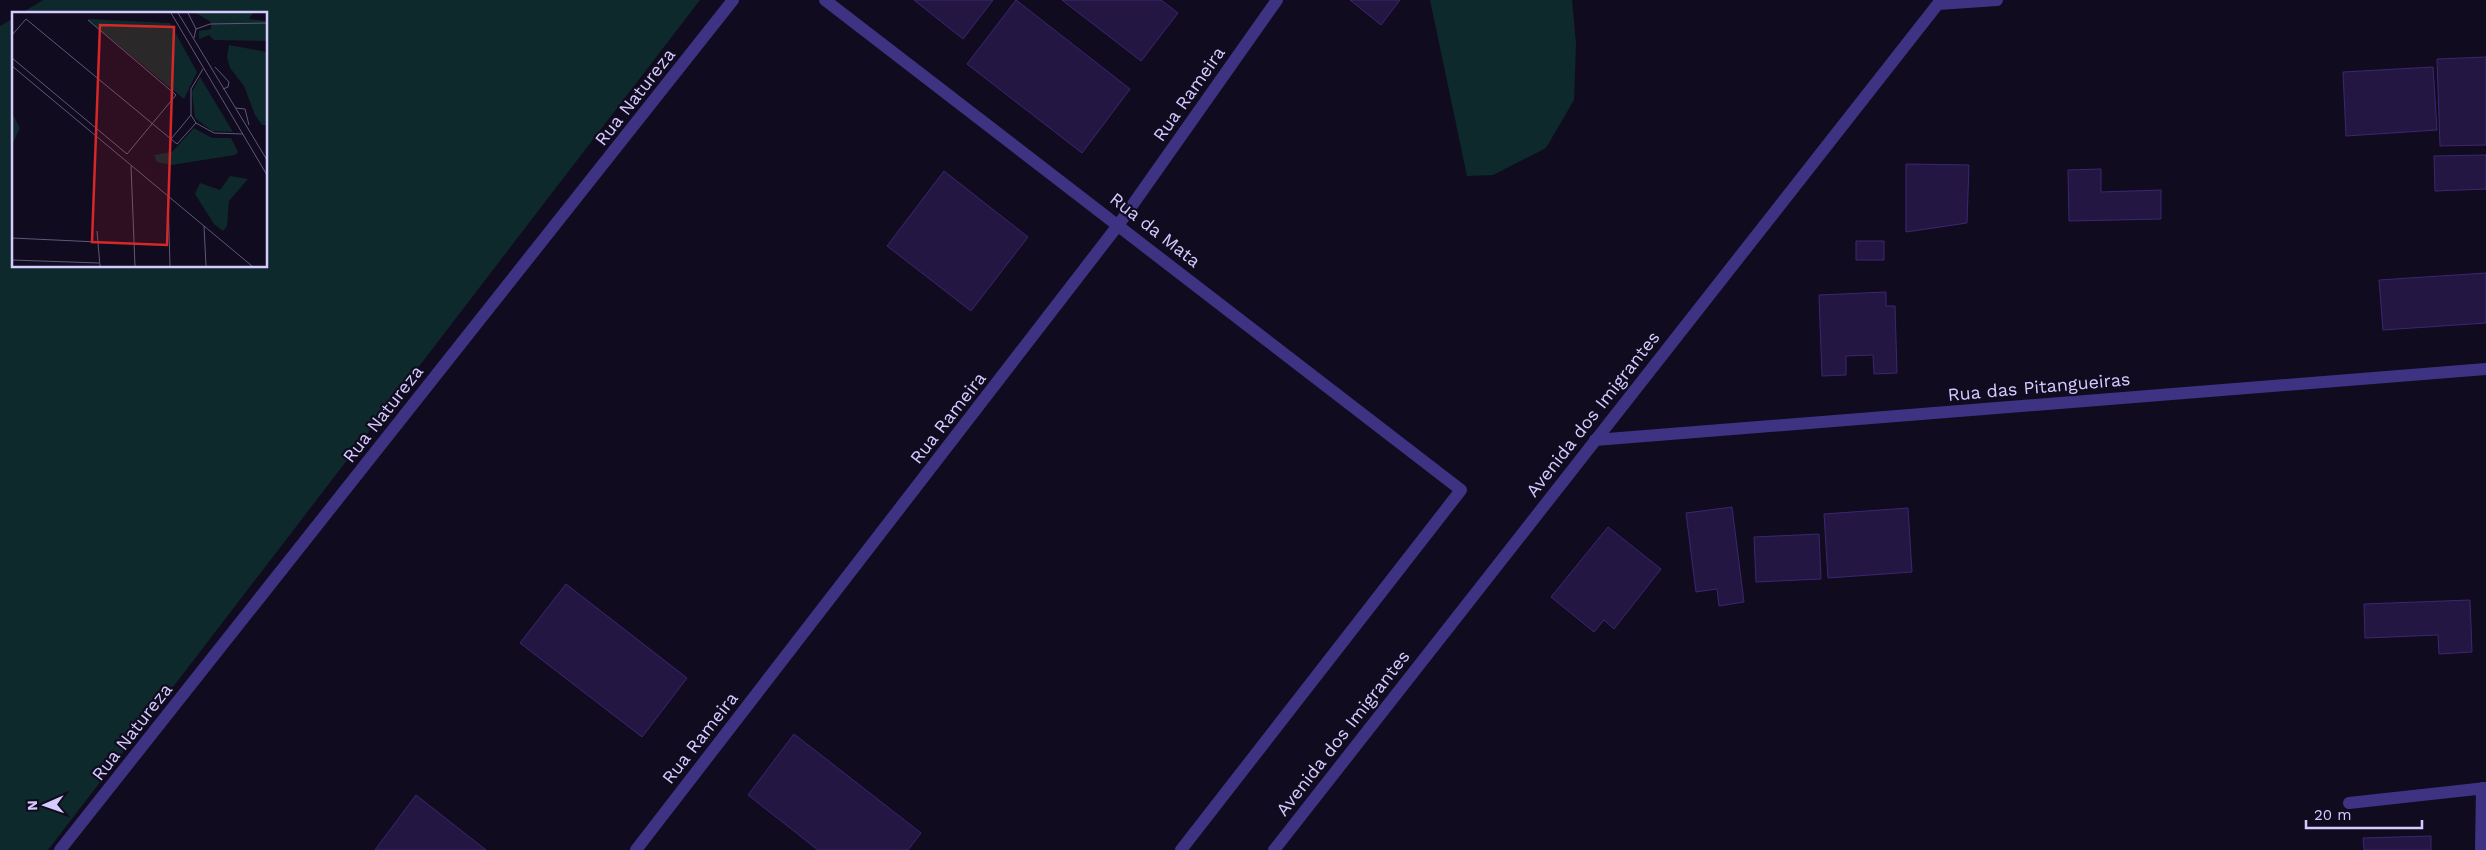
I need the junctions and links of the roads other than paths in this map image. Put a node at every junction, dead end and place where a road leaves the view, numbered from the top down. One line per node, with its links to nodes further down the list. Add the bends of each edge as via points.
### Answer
1 (734, 0): 11 (street, Rua Natureza)
2 (825, 0): 6 (street, Rua da Mata)
3 (1277, 0): 6 (street, Rua Rameira)
4 (1997, 0): 5 (street)
5 (1940, 2): 8 (street, Avenida dos Imigrantes)
6 (1119, 224): 12 (street, Rua Rameira); 13 (street, Rua da Mata, via 1462,490)
7 (2486, 369): 8 (street, Rua das Pitangueiras)
8 (1595, 440): 14 (street, Avenida dos Imigrantes)
9 (2484, 788): 10 (street); 15 (street)
10 (2349, 803)
11 (60, 850)
12 (636, 850)
13 (1181, 850)
14 (1274, 850)
15 (2481, 850)

